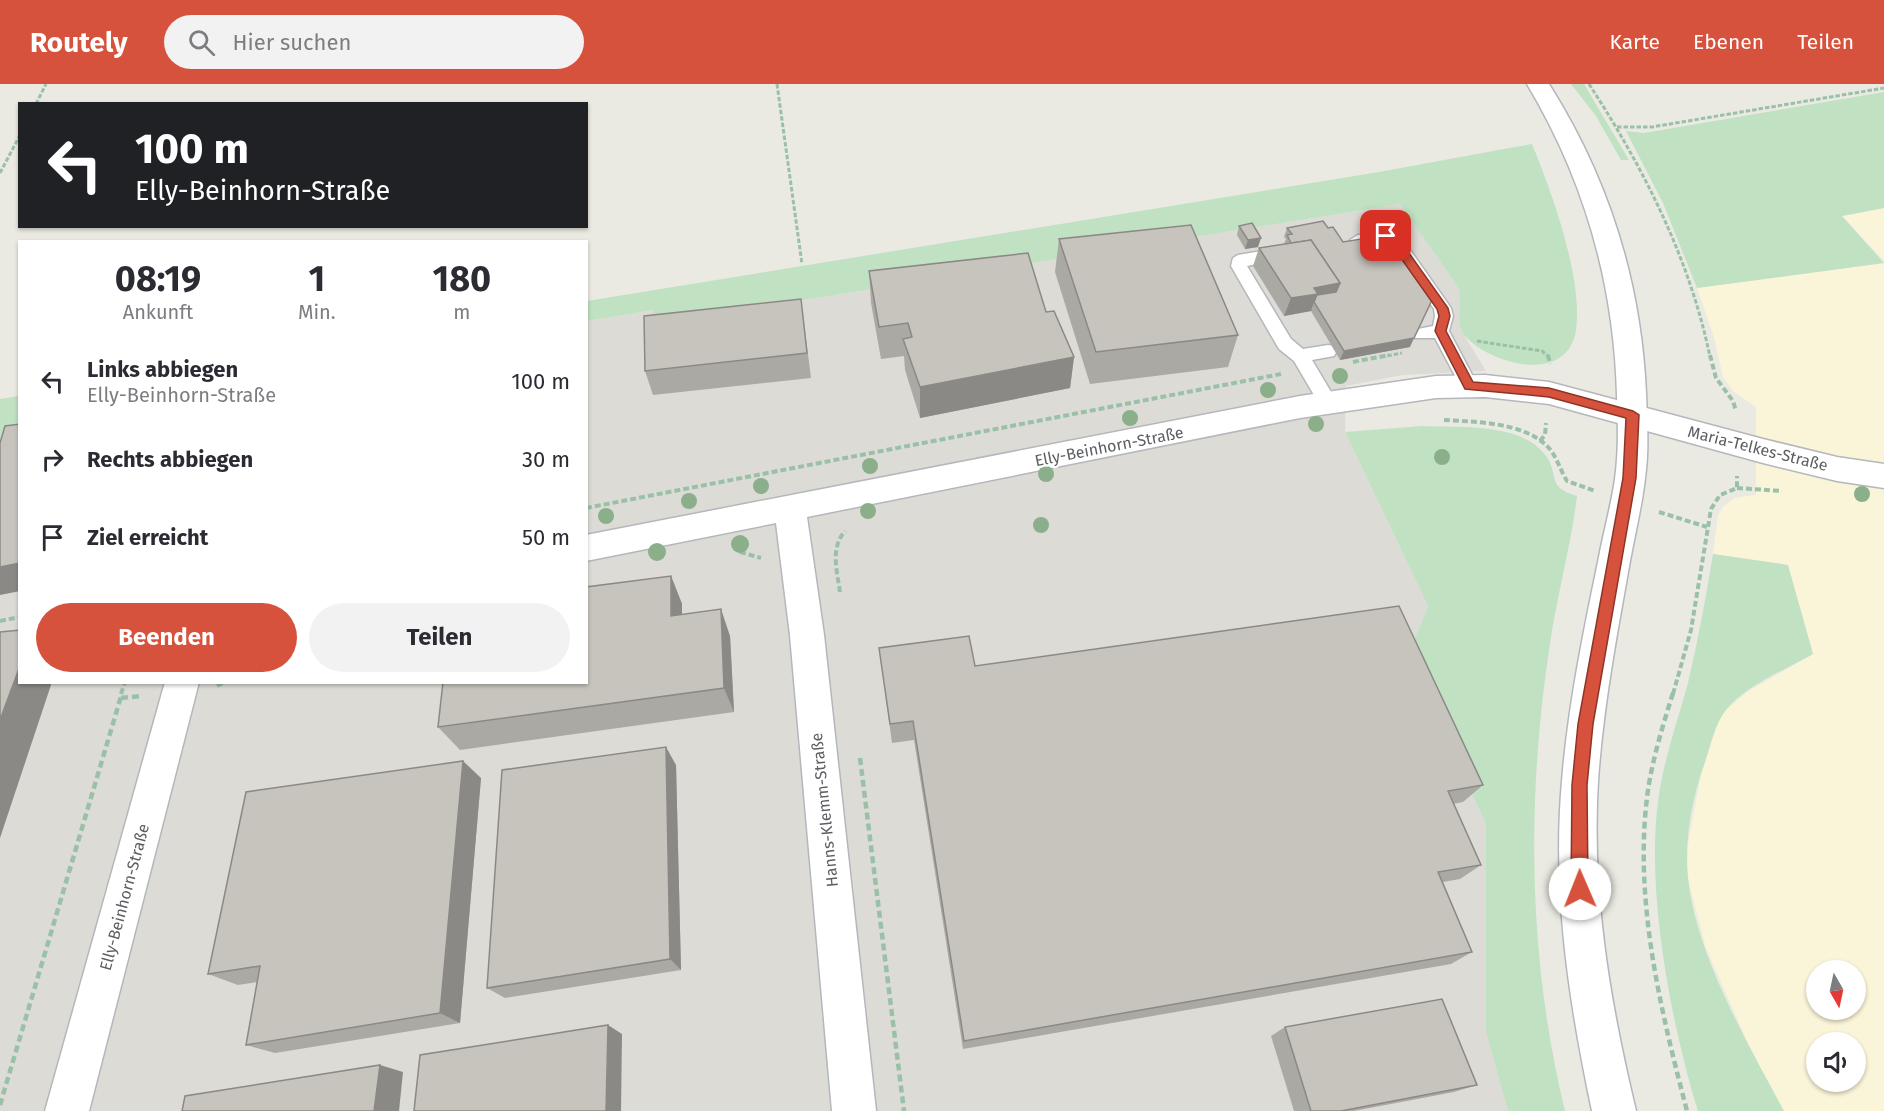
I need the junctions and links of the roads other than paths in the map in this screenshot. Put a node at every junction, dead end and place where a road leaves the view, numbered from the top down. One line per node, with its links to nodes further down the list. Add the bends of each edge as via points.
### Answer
1 (1538, 84): 10 (street, via 1576,151 1608,235 1625,315)
2 (1337, 244): 4 (lane, via 1383,236 1393,240 1442,308)
3 (1286, 253): 7 (lane, via 1238,263 1285,344)
4 (1440, 331): 5 (lane); 8 (lane)
5 (1419, 334)
6 (1328, 351): 7 (lane)
7 (1300, 356): 9 (lane)
8 (1469, 386): 9 (street, Elly-Beinhorn-Straße, via 1418,388); 10 (street, Elly-Beinhorn-Straße, via 1549,393)
9 (1328, 402): 12 (street, Elly-Beinhorn-Straße)
10 (1633, 415): 11 (street, Maria-Telkes-Straße, via 1815,464); 17 (street, via 1626,501 1590,693 1579,814 1582,924 1594,1013)
11 (1884, 476)
12 (790, 509): 13 (street, Elly-Beinhorn-Straße); 16 (street, Hanns-Klemm-Straße, via 807,635)
13 (588, 548)
14 (181, 684): 15 (street, Elly-Beinhorn-Straße)
15 (67, 1111)
16 (854, 1111)
17 (1614, 1111)

